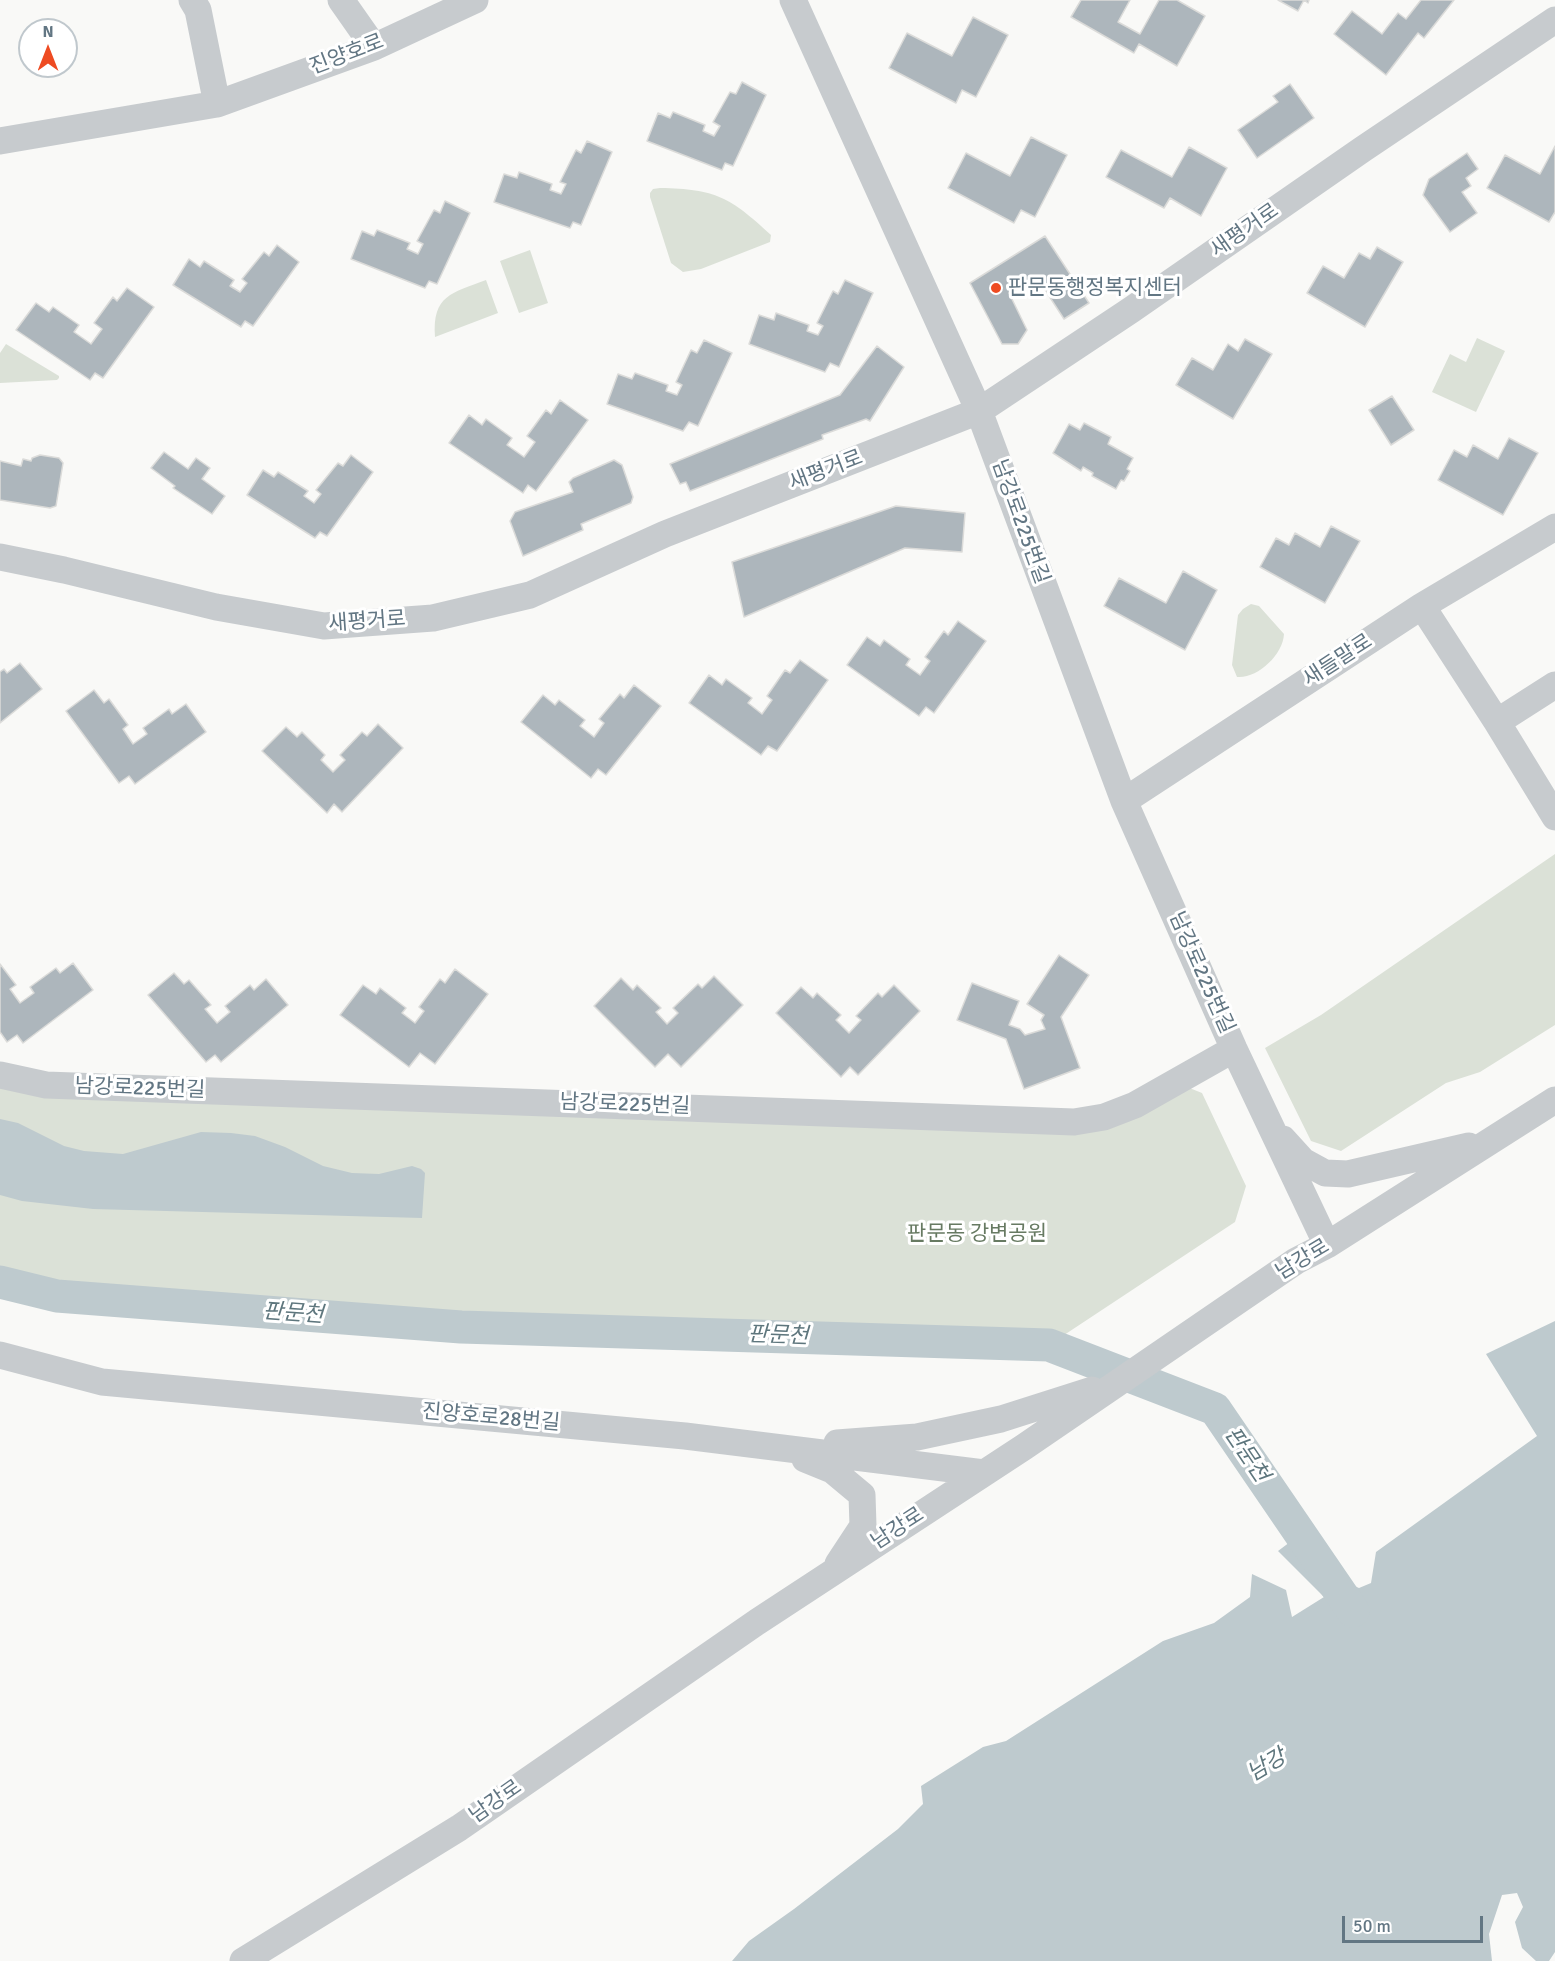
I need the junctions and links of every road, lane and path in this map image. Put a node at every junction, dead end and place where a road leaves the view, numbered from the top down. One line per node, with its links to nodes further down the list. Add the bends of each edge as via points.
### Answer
1 (192, 0): 7 (street, via 198,10)
2 (341, 0): 6 (street)
3 (475, 0): 6 (street, 진양호로)
4 (793, 0): 9 (street, 남강로225번길)
5 (1555, 20): 9 (street, 새평거로)
6 (374, 46): 7 (street, 진양호로)
7 (217, 104): 8 (street, 진양호로)
8 (0, 141)
9 (979, 411): 11 (street, 새평거로, via 664,534 530,596 433,618 324,626 216,607); 15 (street, 남강로225번길)
10 (1555, 527): 12 (street, 새들말로)
11 (0, 557)
12 (1422, 606): 14 (street); 15 (street, 새들말로)
13 (1555, 685): 14 (street)
14 (1497, 722): 16 (street)
15 (1124, 801): 17 (street, 남강로225번길)
16 (1555, 817)
17 (1234, 1049): 18 (street, 남강로225번길, via 1135,1106 1074,1122 46,1085); 20 (street, 남강로225번길)
18 (0, 1075)
19 (1555, 1100): 21 (street, 남강로)
20 (1271, 1126): 21 (street, via 1303,1161 1326,1173 1348,1174); 22 (street, 남강로225번길)
21 (1490, 1141): 22 (street, 남강로)
22 (1327, 1245): 24 (street, 남강로, via 1296,1261)
23 (0, 1354): 25 (street, 진양호로28번길, via 102,1382)
24 (1122, 1380): 25 (street, via 1001,1419 917,1437); 26 (street, 남강로)
25 (779, 1448): 26 (street, 진양호로28번길); 27 (street, via 832,1470 862,1495 863,1526)
26 (984, 1473): 27 (street, 남강로)
27 (831, 1573): 28 (street, 남강로, via 459,1828)
28 (243, 1961)

